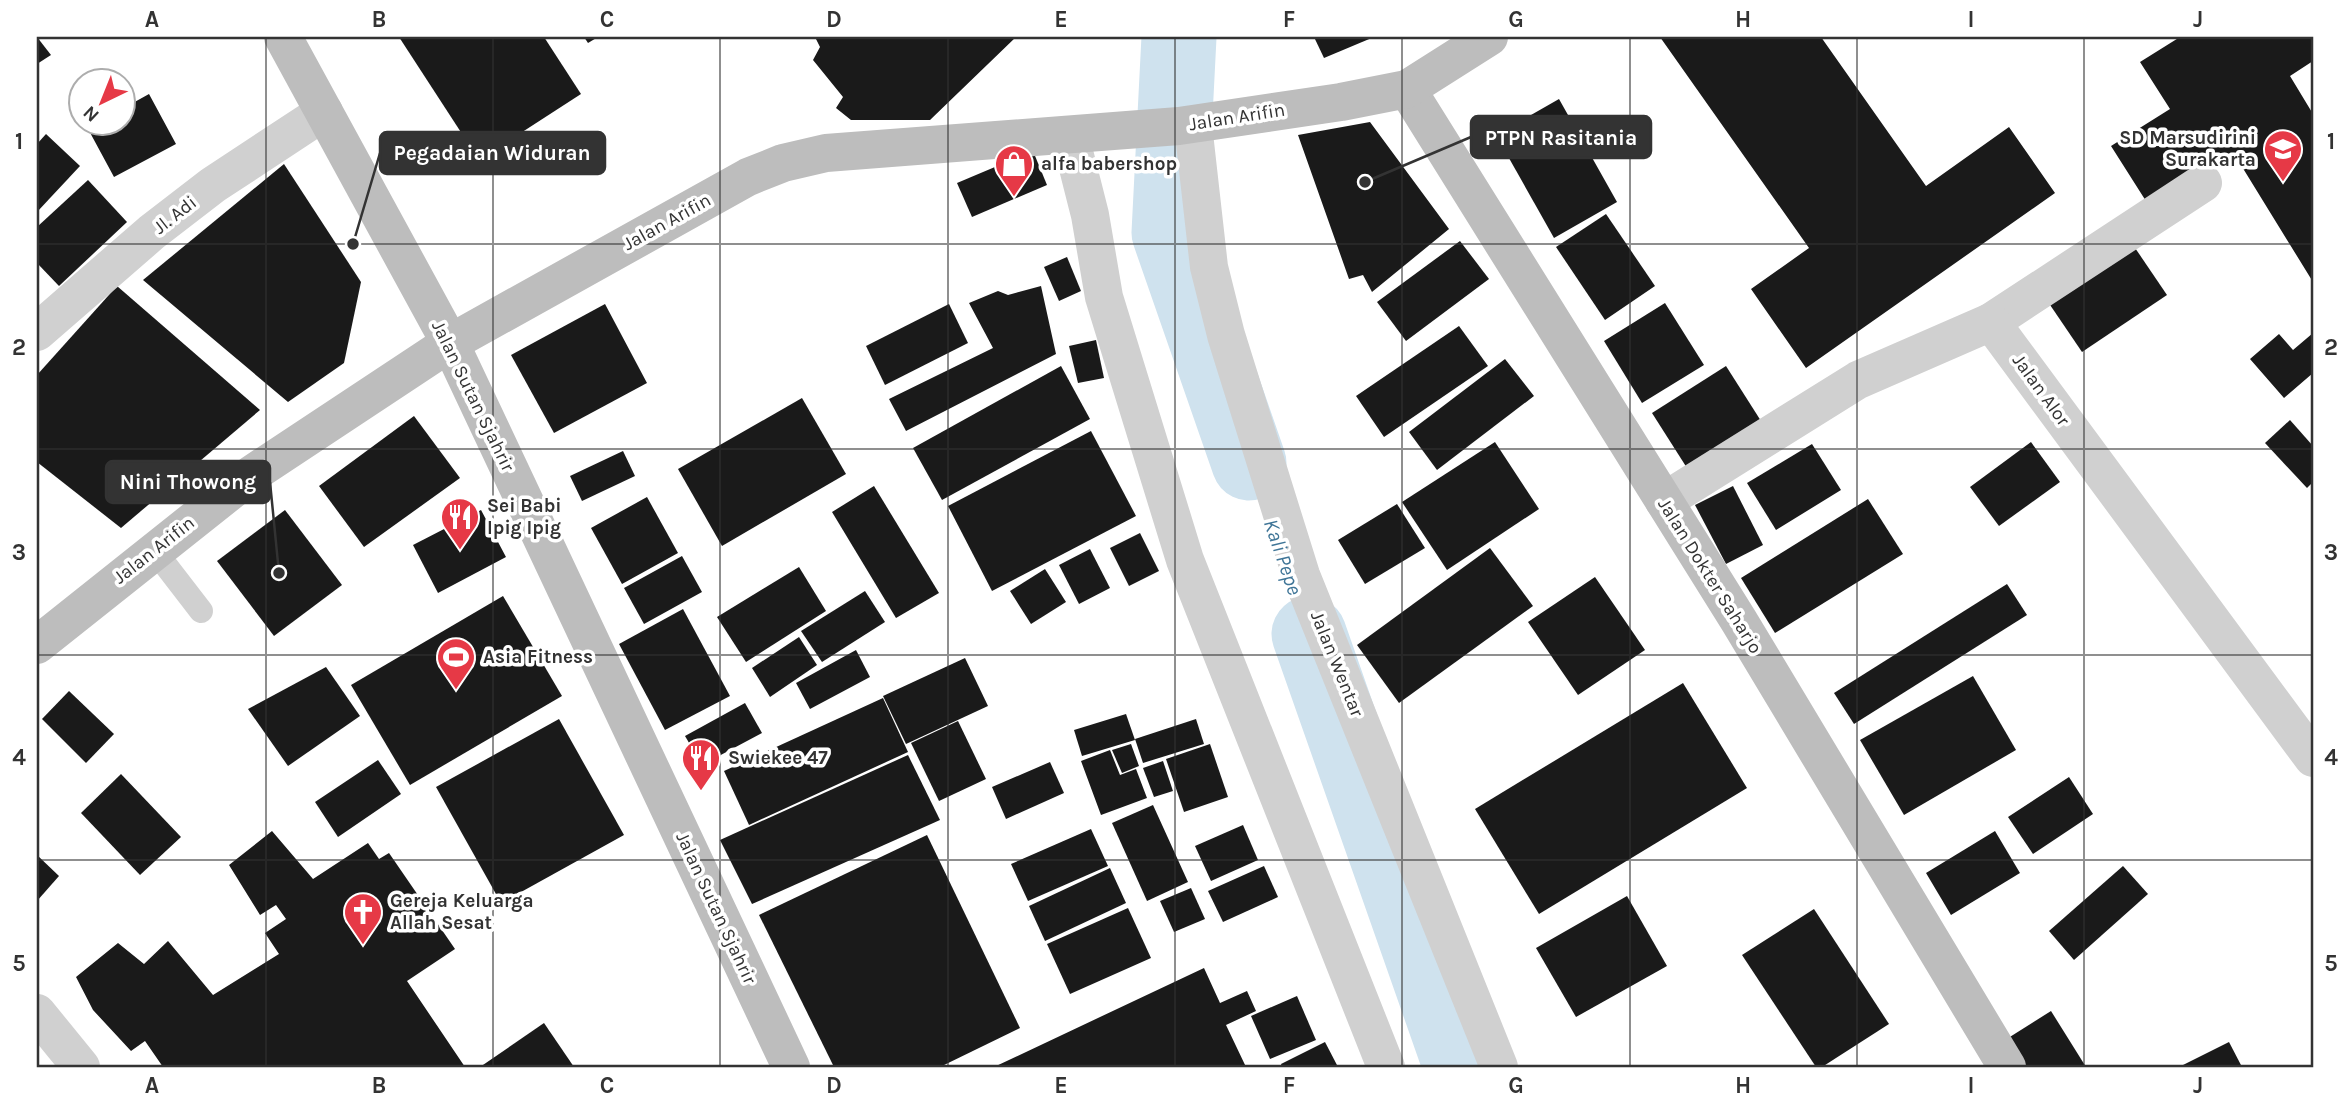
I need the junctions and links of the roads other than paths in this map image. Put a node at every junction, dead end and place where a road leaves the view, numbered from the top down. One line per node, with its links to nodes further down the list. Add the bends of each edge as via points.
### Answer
1 (283, 37): 4 (main road, Jalan Sutan Sjahrir)
2 (1489, 37): 3 (main road)
3 (1407, 89): 5 (main road, Jalan Arifin); 11 (main road, Jalan Dokter Saharjo)
4 (324, 112): 9 (street, Jl. Adi, via 213,185); 10 (main road, Jalan Sutan Sjahrir)
5 (1186, 125): 6 (main road, Jalan Arifin); 20 (street, Jalan Wentar, via 1209,267 1226,335 1301,575)
6 (1073, 136): 10 (main road, Jalan Arifin, via 826,153 783,163 748,177); 19 (street, via 1104,297 1185,561)
7 (2203, 183): 8 (street)
8 (1992, 322): 11 (street, via 1858,380); 15 (street, Jalan Alor)
9 (37, 332)
10 (450, 343): 12 (main road, Jalan Arifin, via 252,474); 18 (main road, Jalan Sutan Sjahrir)
11 (1664, 501): 21 (main road, Jalan Dokter Saharjo)
12 (154, 550): 13 (lane); 14 (main road, Jalan Arifin)
13 (201, 611)
14 (37, 645)
15 (2313, 758)
16 (37, 1013): 17 (street)
17 (81, 1067)
18 (791, 1067)
19 (1386, 1067)
20 (1499, 1067)
21 (2007, 1067)

